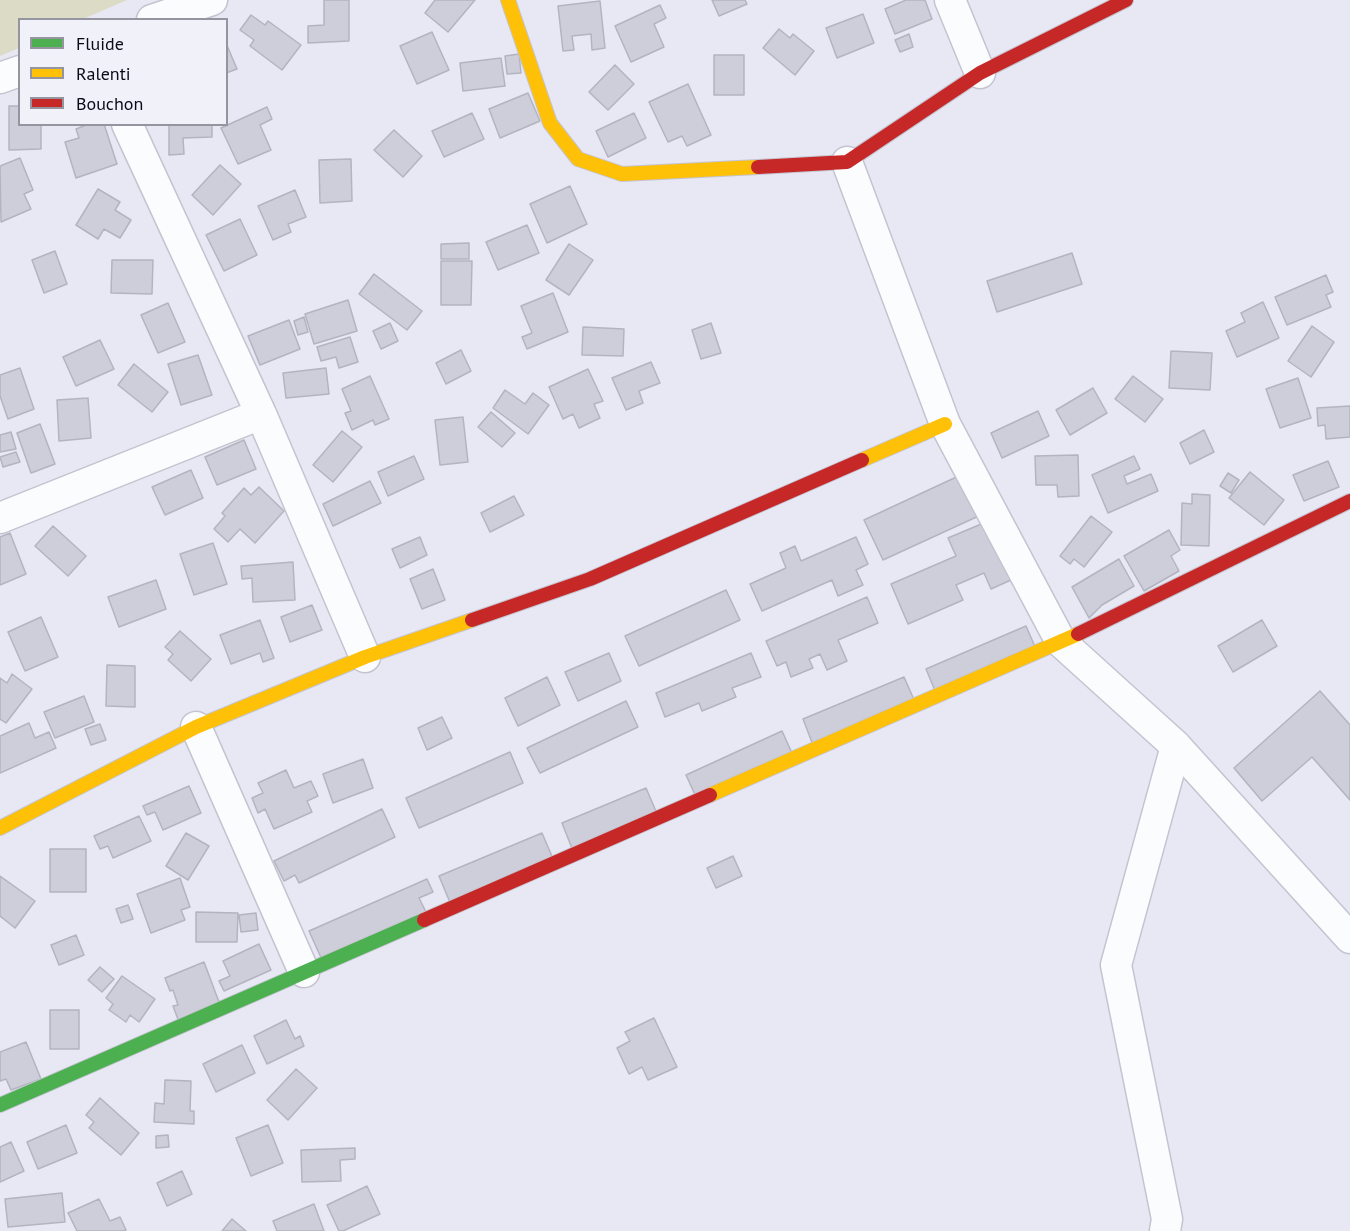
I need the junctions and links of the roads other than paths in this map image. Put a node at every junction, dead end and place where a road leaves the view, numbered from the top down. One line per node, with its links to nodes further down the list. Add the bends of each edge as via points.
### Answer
1 (212, 0): 5 (street)
2 (508, 0): 10 (street, via 550,123 578,159 622,174)
3 (950, 0): 7 (street)
4 (1126, 0): 7 (street)
5 (158, 18)
6 (18, 72): 8 (street)
7 (980, 73): 10 (street)
8 (0, 78)
9 (128, 126): 11 (street)
10 (848, 162): 12 (street)
11 (261, 414): 14 (street); 16 (street)
12 (945, 424): 15 (street); 16 (street, via 590,579)
13 (1350, 501): 15 (street)
14 (0, 518)
15 (1061, 642): 18 (street); 21 (street)
16 (365, 657): 17 (street)
17 (196, 727): 19 (street); 21 (street)
18 (1176, 746): 20 (street); 23 (street, via 1116,965 1167,1220)
19 (0, 828)
20 (1350, 938)
21 (304, 972): 22 (street)
22 (0, 1105)
23 (1165, 1231)

